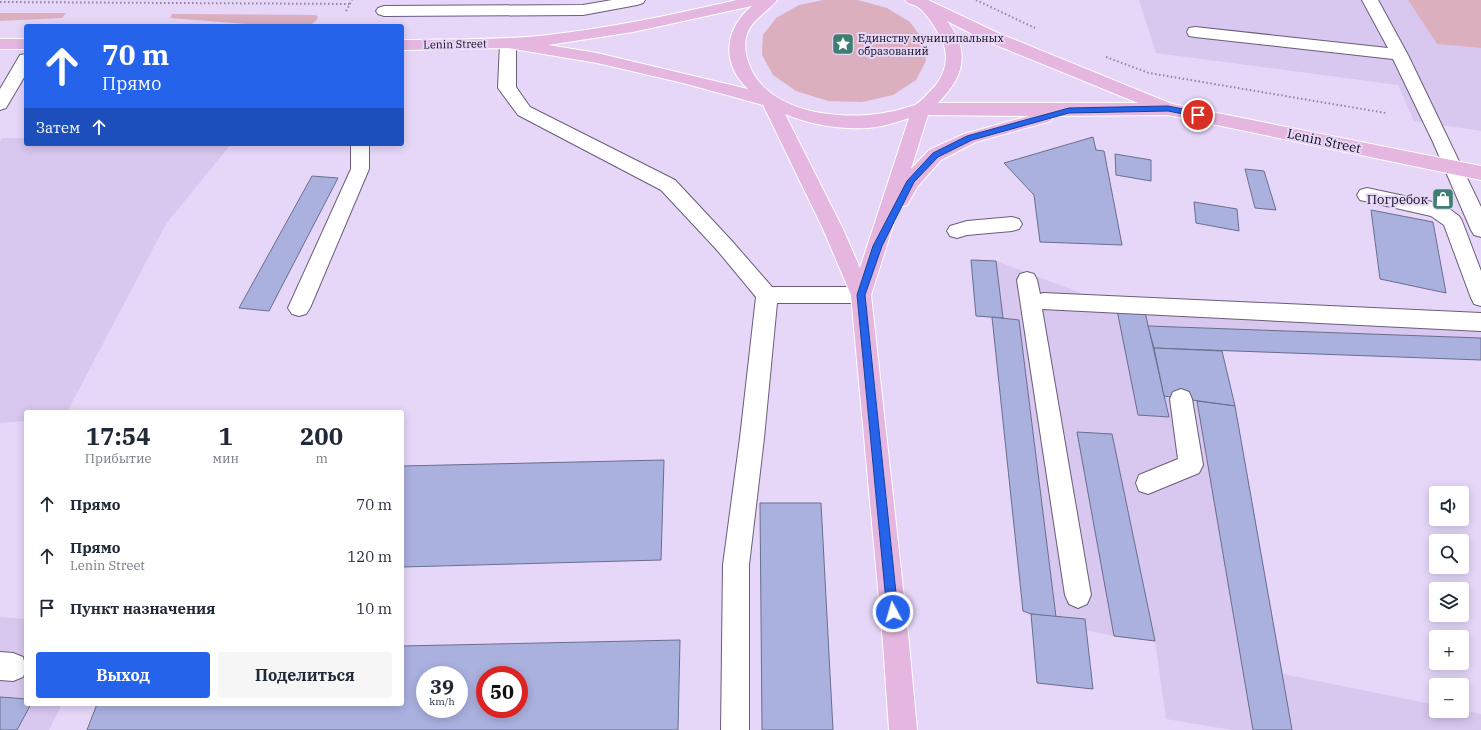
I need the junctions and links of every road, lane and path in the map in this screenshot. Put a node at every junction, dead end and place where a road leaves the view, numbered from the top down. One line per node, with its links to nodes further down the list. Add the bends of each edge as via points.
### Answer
1 (352, 0): 9 (path)
2 (637, 0): 10 (lane, via 584,10)
3 (757, 0): 15 (main road, via 690,16 603,32)
4 (769, 0): 22 (main road, via 752,14 739,34 737,57 748,80)
5 (976, 0): 13 (path)
6 (1370, 0): 19 (lane)
7 (918, 1): 24 (main road, via 950,36 955,57 951,77 937,95); 25 (main road, via 992,37)
8 (0, 2): 9 (path)
9 (350, 4): 11 (path)
10 (386, 5): 12 (lane)
11 (346, 12)
12 (379, 24)
13 (1040, 30)
14 (1195, 32): 19 (lane)
15 (508, 43): 18 (main road, Lenin Street); 22 (main road, via 597,58); 37 (lane, via 507,88 524,111 668,185)
16 (0, 44): 17 (main road)
17 (24, 44)
18 (404, 46)
19 (1400, 54): 29 (lane)
20 (1105, 57): 27 (path, via 1149,73)
21 (24, 62): 23 (lane)
22 (770, 100): 24 (main road, via 803,115 842,122 881,120); 38 (main road, via 833,228)
23 (0, 104)
24 (921, 109): 26 (main road); 35 (main road)
25 (1168, 109): 26 (main road); 29 (main road, Lenin Street)
26 (1069, 110): 35 (main road, via 970,138 935,155 911,181)
27 (1386, 113)
28 (360, 146): 41 (lane, via 360,169)
29 (1455, 168): 30 (main road, Lenin Street); 33 (lane)
30 (1481, 173)
31 (1367, 195): 39 (lane, via 1437,210 1452,221)
32 (1012, 224): 34 (lane)
33 (1481, 230)
34 (957, 231)
35 (878, 246): 38 (main road)
36 (1027, 280): 45 (lane)
37 (767, 295): 38 (lane); 46 (lane, via 736,565)
38 (861, 295): 47 (main road)
39 (1481, 298)
40 (1043, 301): 42 (lane)
41 (298, 308)
42 (1481, 322)
43 (1181, 399): 44 (lane, via 1191,465)
44 (1148, 483)
45 (1078, 595)
46 (735, 730)
47 (903, 730)

